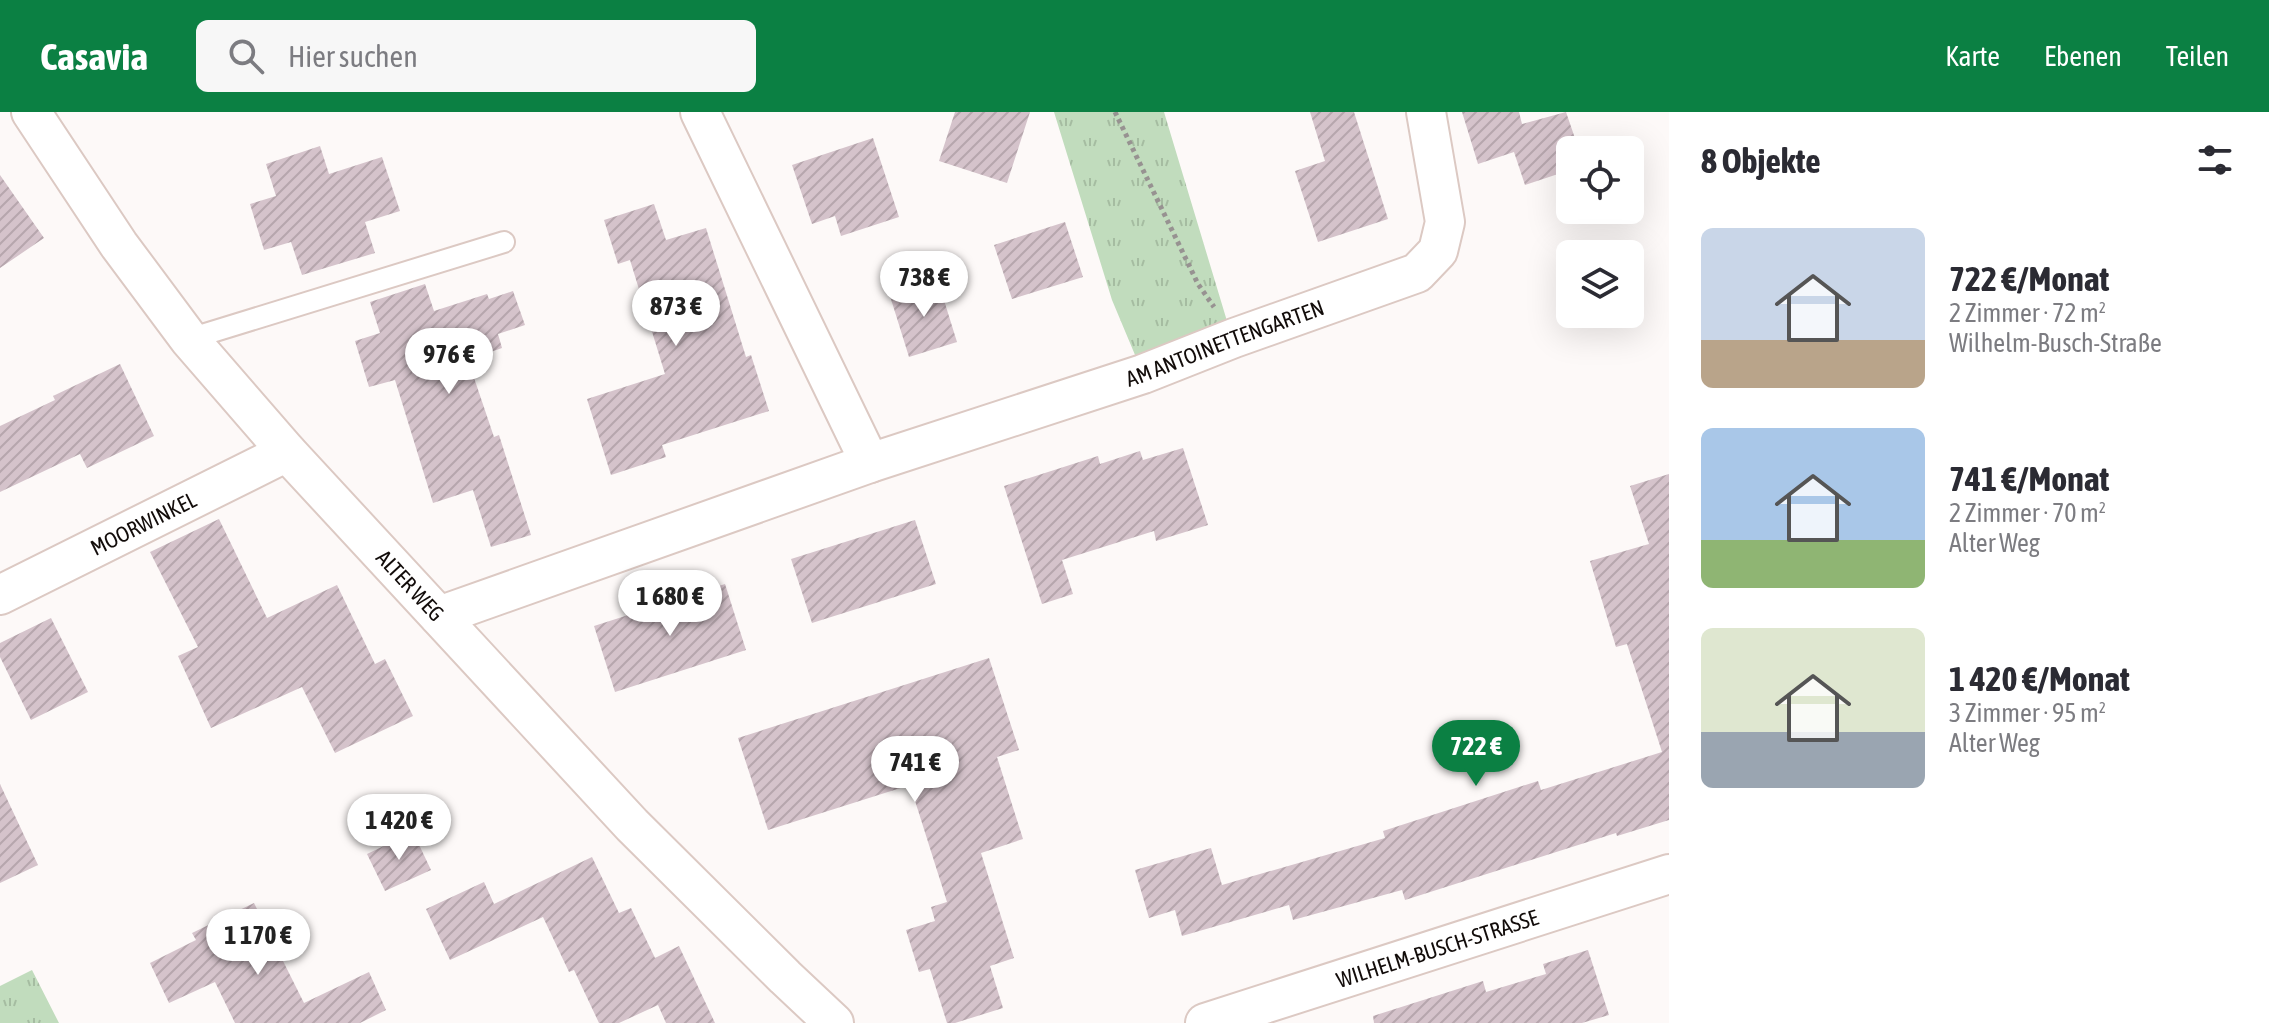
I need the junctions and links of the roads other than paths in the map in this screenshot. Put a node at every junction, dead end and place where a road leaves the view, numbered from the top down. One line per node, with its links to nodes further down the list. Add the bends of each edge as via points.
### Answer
1 (31, 112): 5 (street, ALTER WEG)
2 (700, 112): 7 (street)
3 (1433, 114): 7 (street, AM ANTOINETTENGARTEN, via 1445,222 1438,251 1417,273 1143,374)
4 (504, 242): 5 (lane)
5 (189, 339): 6 (street, ALTER WEG)
6 (287, 452): 8 (street, MOORWINKEL); 9 (street, ALTER WEG)
7 (870, 463): 9 (street, AM ANTOINETTENGARTEN)
8 (0, 595)
9 (439, 616): 11 (street, ALTER WEG, via 632,825)
10 (1669, 874): 12 (street, WILHELM-BUSCH-STRASSE)
11 (834, 1023)
12 (1205, 1023)

